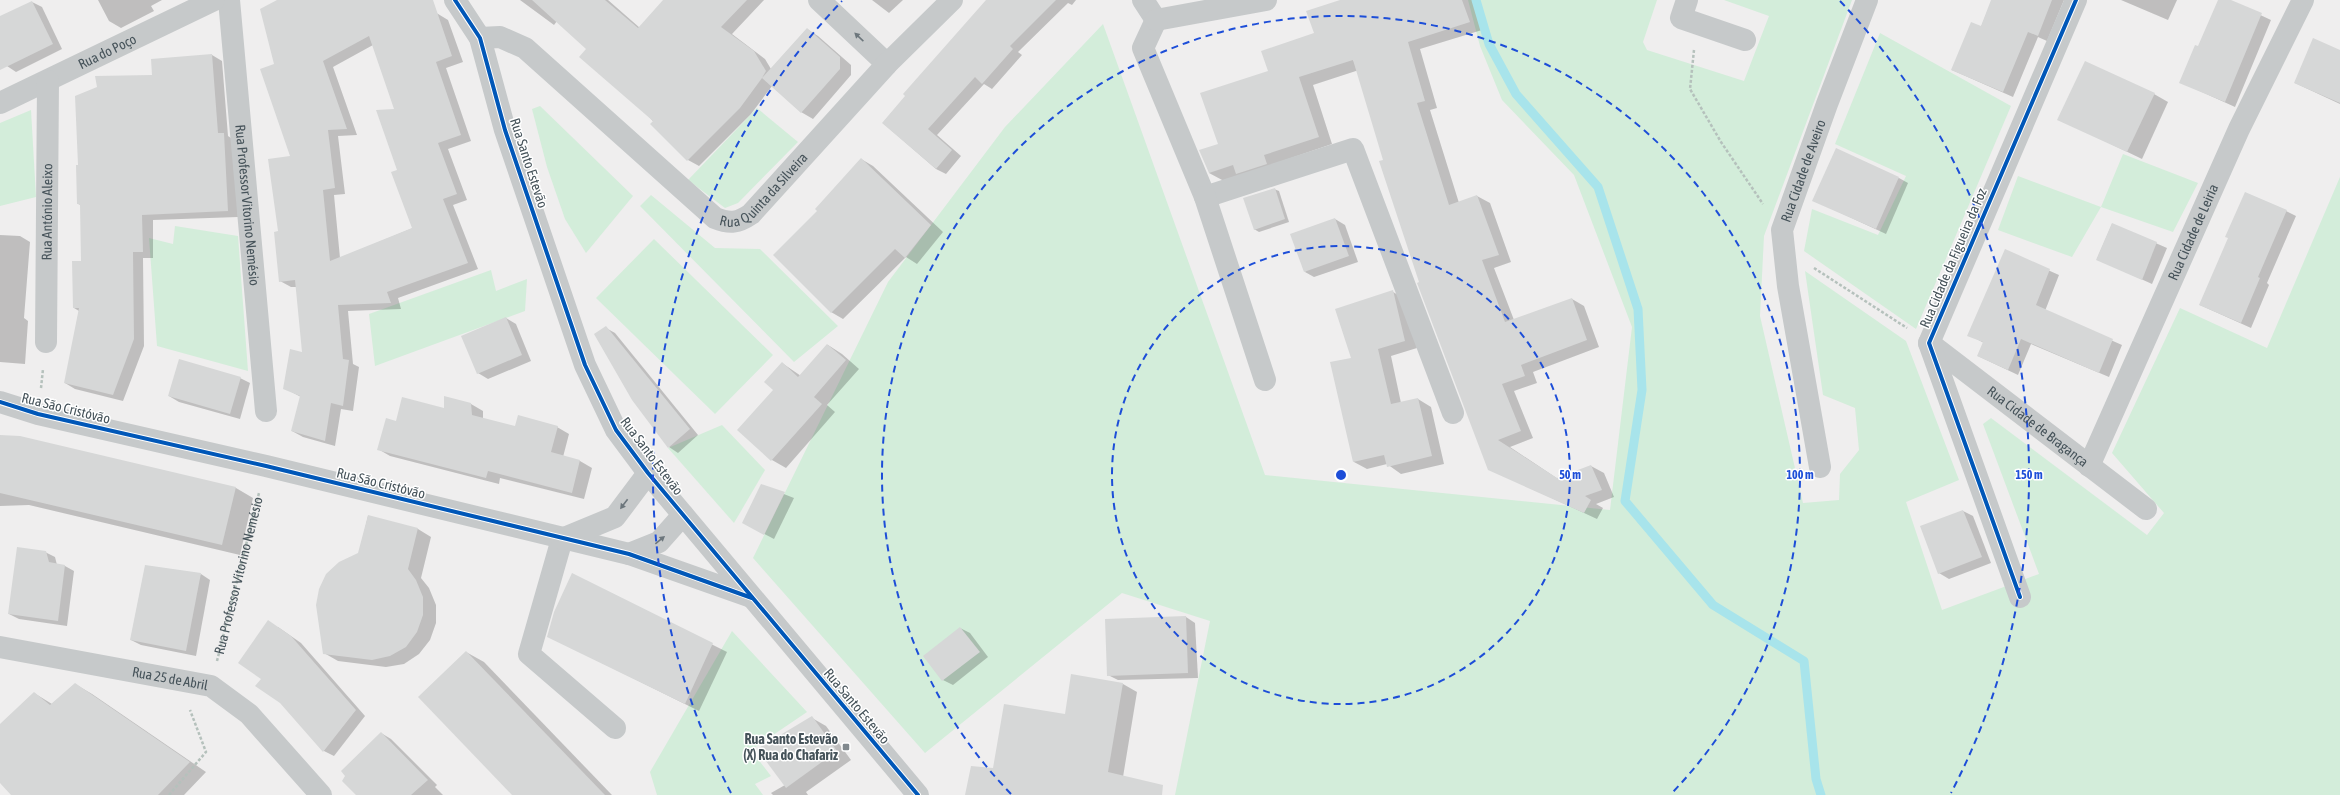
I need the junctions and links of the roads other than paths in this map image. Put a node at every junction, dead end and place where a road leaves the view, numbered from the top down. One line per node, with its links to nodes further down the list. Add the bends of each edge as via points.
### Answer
1 (214, 0): 16 (street, Rua do Poço)
2 (229, 0): 23 (street, Rua Professor Vitorino Nemésio)
3 (455, 0): 13 (street, Rua Santo Estevão)
4 (819, 0): 15 (street, one-way to 4)
5 (952, 0): 15 (street, Rua Quinta da Silveira)
6 (1143, 0): 12 (street)
7 (1266, 0): 12 (street)
8 (1687, 0): 14 (street, via 1682,18)
9 (1867, 0): 26 (street, Rua Cidade de Aveiro, via 1782,230 1788,286)
10 (2076, 0): 20 (street, Rua Cidade da Figueira da Foz)
11 (2303, 0): 25 (street, Rua Cidade de Leiria, via 2239,129)
12 (1156, 20): 18 (street, via 1143,48)
13 (480, 38): 15 (street, Rua Quinta da Silveira, via 500,38 524,48 715,218 726,223 738,223 751,214); 27 (street, Rua Santo Estevão, via 505,130 585,365 616,430)
14 (1745, 40)
15 (888, 64)
16 (48, 81): 17 (street, Rua do Poço); 19 (street, Rua António Aleixo)
17 (0, 103)
18 (1205, 197): 21 (street); 24 (street, via 1353,149)
19 (46, 342)
20 (1929, 343): 25 (street, Rua Cidade de Bragança); 32 (street, Rua Cidade da Figueira da Foz)
21 (1265, 380)
22 (0, 402): 30 (street, Rua São Cristóvão, via 38,414 266,466)
23 (266, 411)
24 (1453, 413)
25 (2088, 466): 28 (street, Rua Cidade de Bragança)
26 (1820, 467)
27 (648, 473): 29 (street, Rua Santo Estevão); 30 (street, one-way to 30, via 615,517)
28 (2146, 509)
29 (683, 515): 31 (street, one-way to 29, via 659,542); 33 (street, Rua Santo Estevão)
30 (562, 539): 31 (street, Rua São Cristóvão); 35 (street, via 529,654)
31 (629, 554): 33 (street, Rua São Cristóvão)
32 (2020, 597)
33 (752, 598): 37 (street, Rua Santo Estevão)
34 (0, 646): 36 (street, Rua 25 de Abril, via 211,686 249,714)
35 (615, 728)
36 (321, 795)
37 (918, 795)

